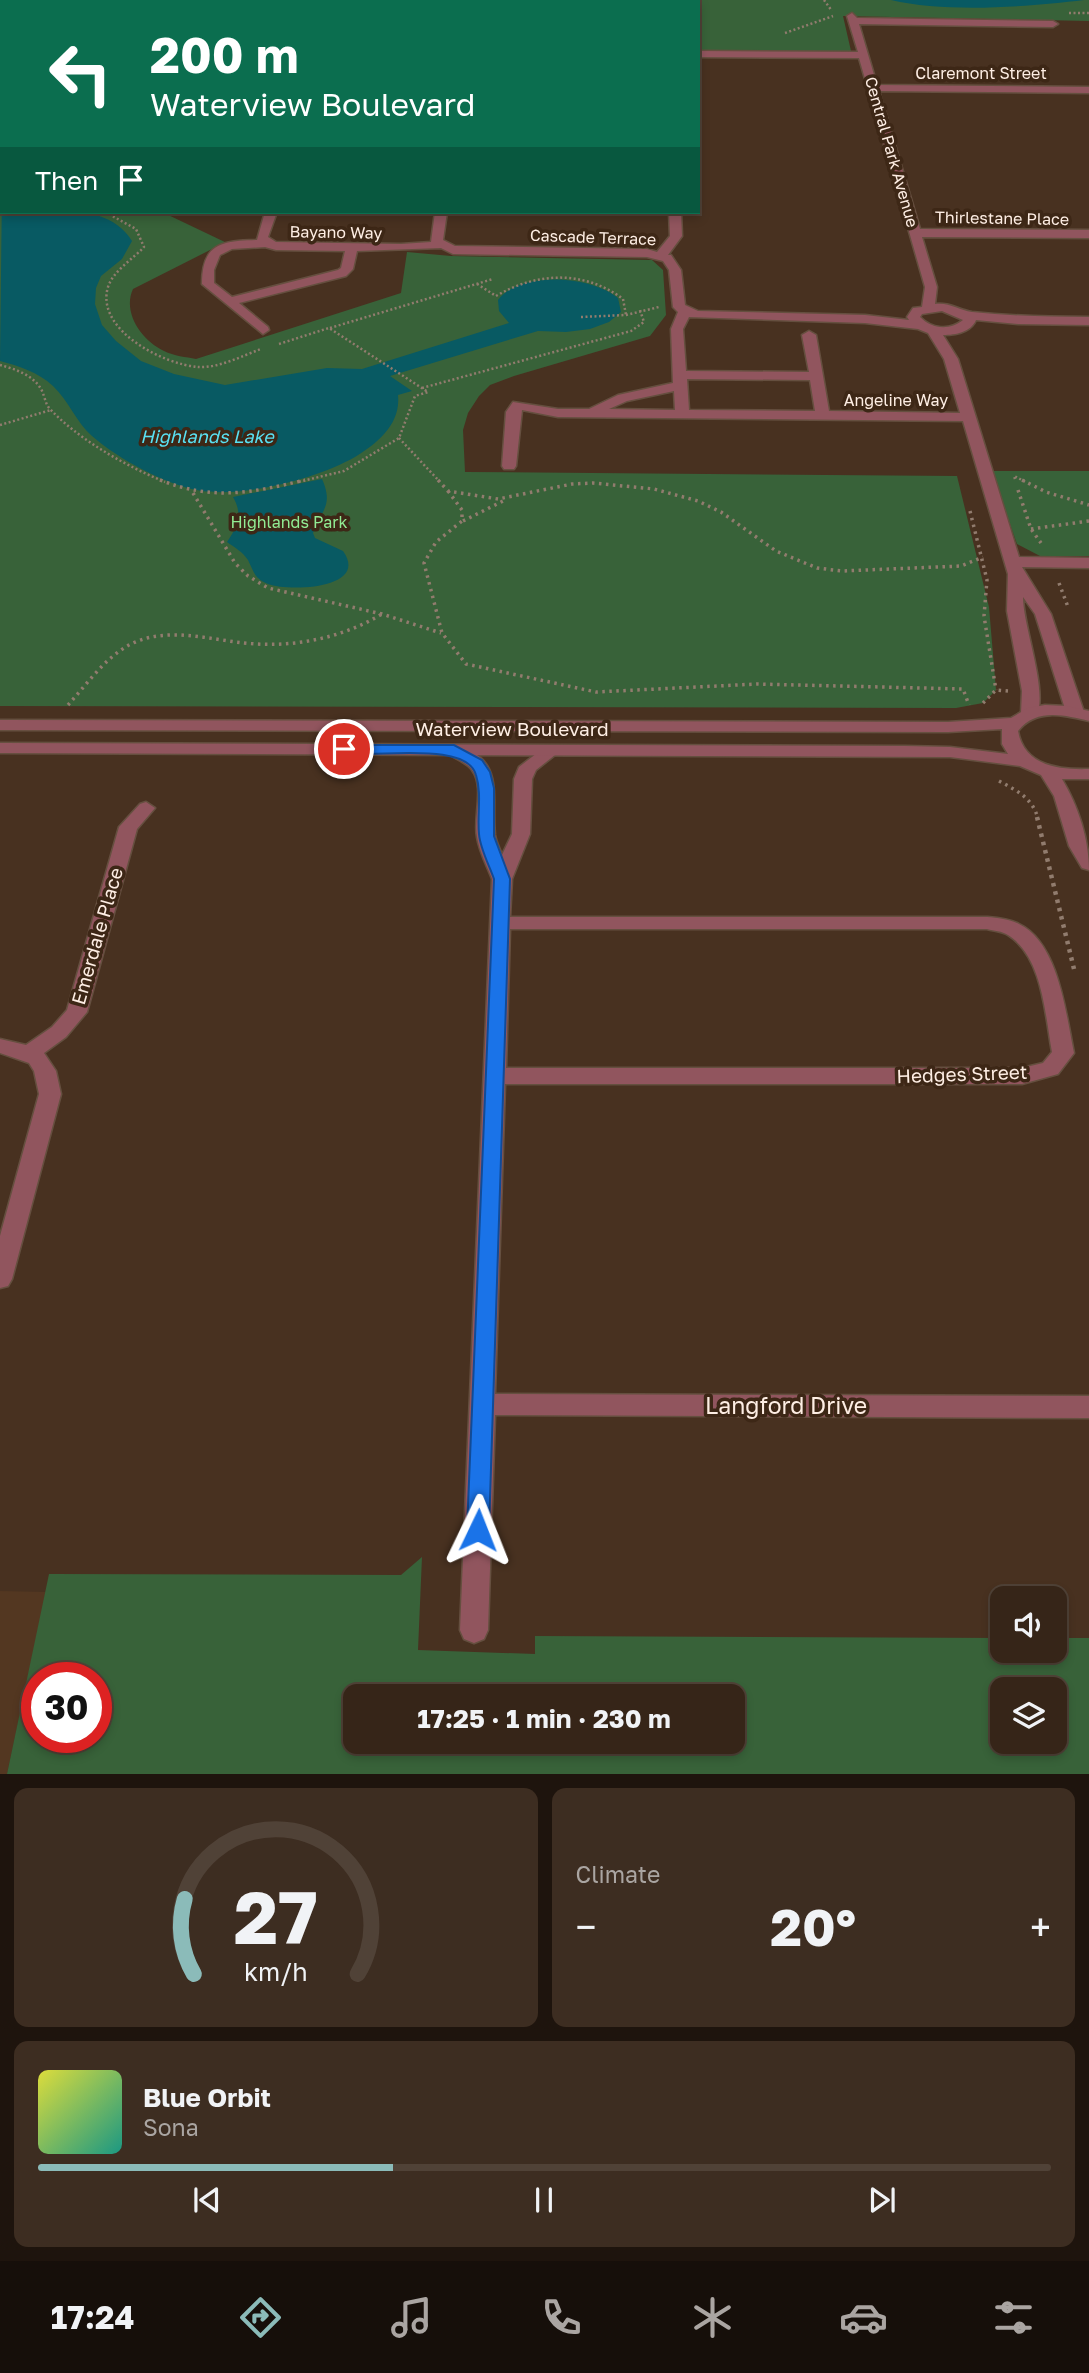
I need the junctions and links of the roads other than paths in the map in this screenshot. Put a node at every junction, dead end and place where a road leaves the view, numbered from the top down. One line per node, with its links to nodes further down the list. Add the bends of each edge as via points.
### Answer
1 (1054, 24): 3 (street, Central Park Avenue, via 852,18)
2 (700, 54): 3 (street)
3 (863, 55): 4 (street, Central Park Avenue)
4 (873, 88): 5 (street, Claremont Street); 10 (street, Central Park Avenue)
5 (1084, 90): 6 (street)
6 (1088, 105)
7 (270, 214): 12 (street, Bayano Way, via 262,237)
8 (440, 214): 13 (street)
9 (675, 214): 15 (street, via 676,236)
10 (915, 233): 11 (street, Thirlestane Place); 16 (street, Central Park Avenue)
11 (1089, 234)
12 (265, 243): 14 (street, Bayano Way); 17 (street, via 230,246 211,254 208,284)
13 (440, 245): 14 (street, Bayano Way); 15 (street, Cascade Terrace, via 460,251)
14 (352, 248): 17 (street, via 348,269 342,273)
15 (660, 256): 20 (street, Cascade Terrace, via 674,264 678,302)
16 (931, 288): 18 (street, Central Park Avenue); 19 (street, Central Park Avenue)
17 (229, 302): 24 (street)
18 (928, 308): 19 (street); 21 (street)
19 (951, 309): 23 (street)
20 (685, 311): 21 (street, via 713,317); 29 (street, via 677,329)
21 (916, 319): 25 (street)
22 (1089, 321): 23 (street)
23 (964, 323): 25 (street); 27 (street)
24 (263, 330)
25 (933, 330): 27 (street)
26 (809, 335): 28 (street, Angeline Way)
27 (951, 359): 33 (street)
28 (816, 376): 29 (street); 32 (street, Angeline Way)
29 (680, 380): 30 (street); 31 (street)
30 (590, 413): 31 (street, Angeline Way); 34 (street, Angeline Way, via 547,412 518,405 513,411)
31 (682, 414): 32 (street, Angeline Way)
32 (824, 416): 33 (street, Angeline Way)
33 (969, 418): 36 (street)
34 (509, 466)
35 (1089, 563): 36 (street)
36 (1015, 568): 37 (street, via 1015,611 1031,691); 38 (street, via 1043,614)
37 (1030, 713): 38 (street, via 1052,709); 39 (street)
38 (1082, 714)
39 (1014, 723): 40 (street, Waterview Boulevard); 44 (street, via 1009,741)
40 (0, 724)
41 (0, 748): 42 (street, Waterview Boulevard)
42 (454, 750): 43 (street, Waterview Boulevard); 49 (street, via 477,763 483,772 486,836)
43 (551, 751): 44 (street, Waterview Boulevard, via 905,751); 49 (street, via 528,767 523,779 521,834)
44 (1024, 761): 45 (street, Waterview Boulevard)
45 (1048, 771): 46 (street, Waterview Boulevard); 48 (street, via 1063,796 1078,846)
46 (1089, 774)
47 (146, 808): 52 (street, Emerdale Place, via 128,827 77,1012)
48 (1089, 864)
49 (502, 879): 50 (street)
50 (500, 923): 53 (street); 53 (street, Hedges Street, via 973,923 1013,928 1030,940 1041,958 1063,1053 1050,1069 1021,1076)
51 (0, 1046): 52 (street)
52 (31, 1052): 54 (street, via 47,1069 50,1094)
53 (495, 1076): 55 (street)
54 (0, 1279)
55 (483, 1404): 56 (street, Langford Drive); 57 (street)
56 (1089, 1407)
57 (474, 1630)

